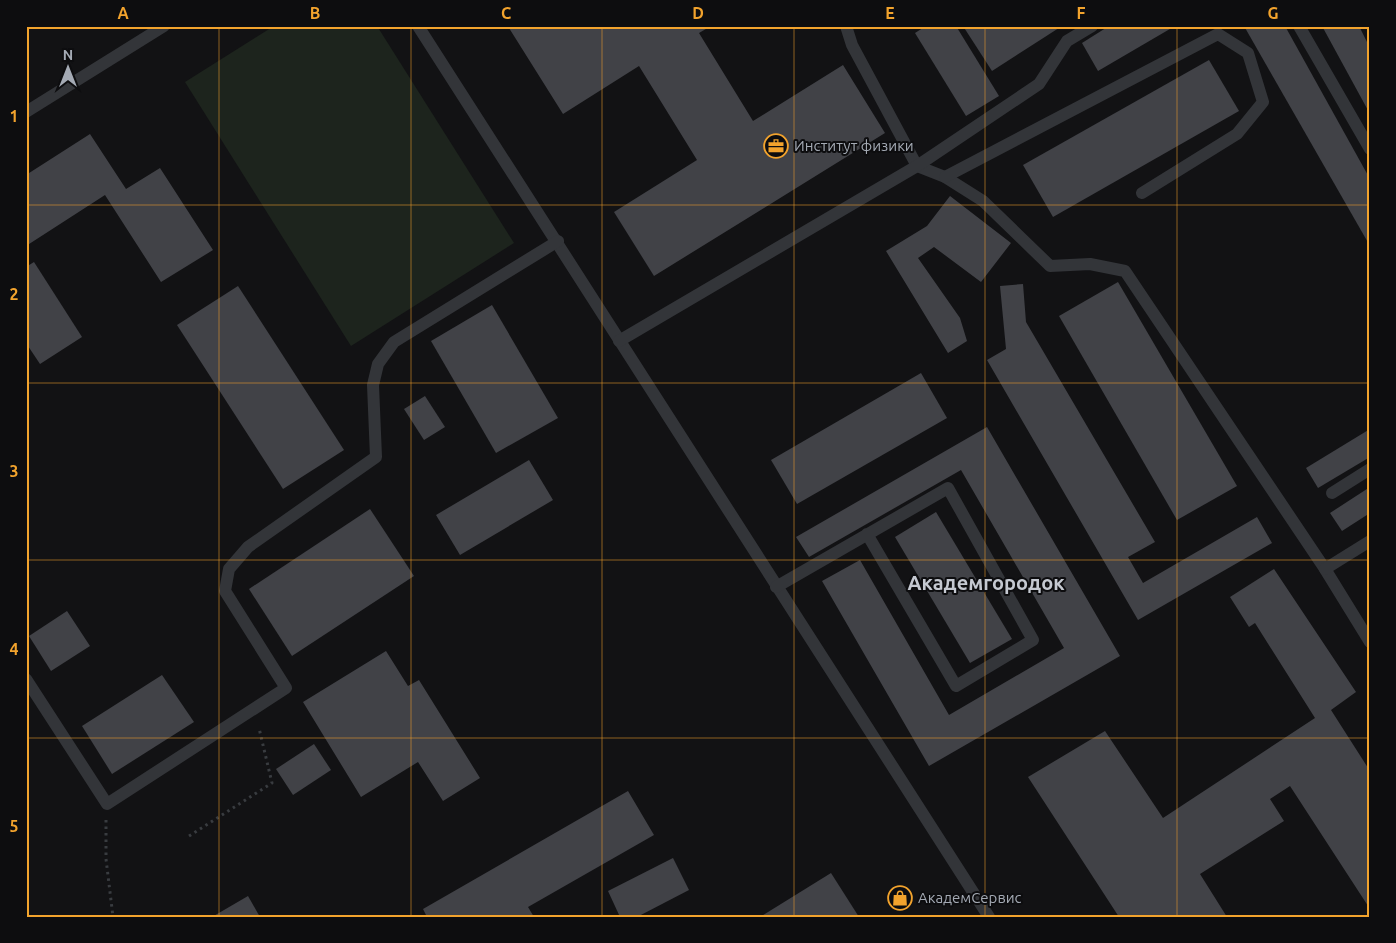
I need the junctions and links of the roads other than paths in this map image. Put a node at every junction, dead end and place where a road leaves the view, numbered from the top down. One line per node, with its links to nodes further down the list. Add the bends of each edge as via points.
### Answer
1 (164, 26): 6 (lane)
2 (418, 26): 11 (lane)
3 (846, 26): 8 (lane, via 852,45)
4 (1092, 26): 8 (lane, via 1067,41 1039,84)
5 (1300, 26): 7 (lane)
6 (26, 112)
7 (1370, 149)
8 (917, 166): 9 (lane); 12 (lane)
9 (945, 177): 10 (lane, via 1218,34 1248,53 1263,102 1237,134); 17 (lane, via 983,201 1050,266 1090,264 1125,271)
10 (1142, 193)
11 (558, 241): 12 (lane); 20 (lane, via 394,342 378,364 373,386 376,457 248,547 229,569 225,591 286,688 107,804)
12 (619, 341): 18 (lane)
13 (1370, 469): 14 (lane)
14 (1332, 493)
15 (868, 534): 15 (lane, via 948,488 1034,640 956,686); 18 (lane)
16 (1370, 541): 17 (lane)
17 (1325, 569): 19 (lane)
18 (776, 587): 21 (lane)
19 (1370, 642)
20 (26, 679)
21 (989, 917)

